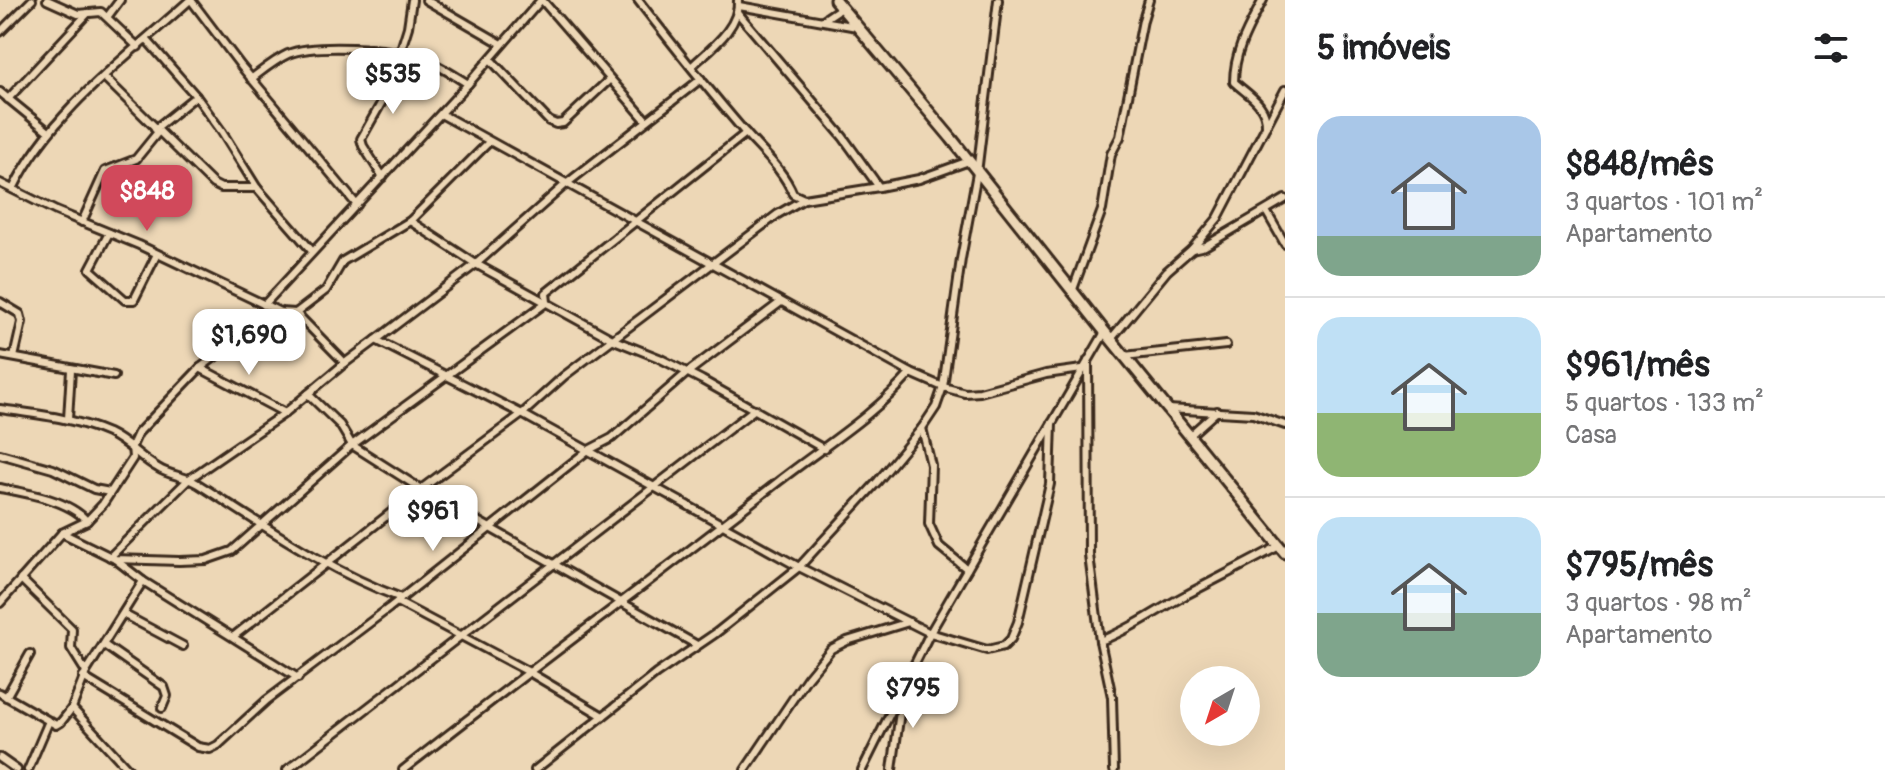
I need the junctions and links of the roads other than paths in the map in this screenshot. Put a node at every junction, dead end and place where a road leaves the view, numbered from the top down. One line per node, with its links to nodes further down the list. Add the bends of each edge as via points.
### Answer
1 (32, 0): 18 (street)
2 (47, 0): 14 (street, via 71,12)
3 (120, 0): 15 (street)
4 (190, 0): 19 (street); 26 (street)
5 (412, 0): 22 (street)
6 (426, 0): 20 (street)
7 (541, 0): 20 (street); 27 (street)
8 (638, 0): 24 (street)
9 (998, 0): 42 (street)
10 (1149, 0): 65 (street, via 1102,210)
11 (1263, 0): 36 (street, via 1239,47 1234,82 1264,112)
12 (838, 4): 16 (street); 17 (street)
13 (738, 6): 16 (street); 24 (street, via 722,39); 46 (street)
14 (88, 13): 15 (street); 33 (street)
15 (108, 16): 21 (street)
16 (823, 20): 17 (street)
17 (859, 28): 41 (street)
18 (0, 32)
19 (146, 39): 21 (street); 32 (street)
20 (502, 44): 23 (street)
21 (138, 47): 25 (street)
22 (401, 52): 26 (street, via 295,51); 29 (street); 43 (street, via 380,109 361,139)
23 (490, 59): 27 (street, via 556,124); 29 (street)
24 (692, 66): 28 (street)
25 (104, 77): 37 (street); 38 (street)
26 (251, 79): 52 (street)
27 (610, 79): 35 (street)
28 (701, 79): 35 (street); 39 (street)
29 (468, 84): 34 (street)
30 (1285, 90): 36 (street)
31 (0, 92): 33 (street)
32 (196, 96): 37 (street); 47 (street)
33 (8, 99): 38 (street)
34 (441, 114): 40 (street); 43 (street)
35 (646, 120): 45 (street)
36 (1266, 129): 60 (street, via 1218,218)
37 (157, 130): 47 (street, via 213,184); 56 (street, via 136,159 105,171)
38 (49, 132): 48 (street)
39 (746, 133): 49 (street); 57 (street)
40 (489, 142): 45 (street); 55 (street)
41 (969, 161): 42 (street); 46 (street)
42 (977, 173): 65 (street); 88 (street)
43 (383, 177): 52 (street)
44 (0, 183): 48 (street)
45 (566, 184): 57 (street); 63 (street)
46 (879, 187): 50 (street)
47 (257, 188): 61 (street)
48 (13, 189): 56 (street)
49 (793, 194): 50 (street); 53 (street)
50 (804, 199): 53 (street)
51 (1285, 199): 54 (street)
52 (357, 205): 61 (street)
53 (788, 207): 64 (street)
54 (1266, 211): 59 (street); 60 (street)
55 (410, 221): 63 (street); 71 (street, via 343,261 326,290)
56 (82, 222): 58 (street)
57 (633, 222): 64 (street); 67 (street, via 546,293)
58 (109, 233): 62 (street); 62 (street, via 90,269 125,300 134,300)
59 (1285, 244)
60 (1192, 249): 72 (street)
61 (312, 251): 69 (street)
62 (157, 254): 69 (street)
63 (476, 264): 67 (street); 73 (street)
64 (710, 264): 68 (street); 74 (street)
65 (1072, 292): 72 (street)
66 (0, 302): 78 (street, via 20,314)
67 (547, 302): 74 (street); 87 (street)
68 (781, 302): 84 (street); 85 (street)
69 (264, 305): 70 (street)
70 (280, 312): 71 (street); 81 (street)
71 (296, 313): 80 (street)
72 (1108, 336): 77 (street); 79 (street)
73 (376, 340): 80 (street); 87 (street)
74 (614, 340): 84 (street); 95 (street)
75 (1226, 345): 77 (street)
76 (0, 355): 78 (street)
77 (1124, 356): 92 (street)
78 (14, 357): 83 (street)
79 (1088, 360): 82 (street); 134 (street, via 1089,555)
80 (345, 363): 89 (street)
81 (200, 368): 94 (street); 102 (street, via 138,433)
82 (1082, 369): 88 (street, via 980,392); 97 (street)
83 (71, 370): 86 (street); 96 (street)
84 (688, 372): 91 (street); 104 (street, via 612,438)
85 (911, 373): 88 (street); 103 (street)
86 (114, 376)
87 (449, 376): 95 (street); 101 (street)
88 (943, 387): 99 (street)
89 (308, 394): 94 (street); 101 (street)
90 (0, 409): 96 (street)
91 (755, 409): 103 (street); 108 (street)
92 (1168, 409): 93 (street); 100 (street)
93 (1217, 411): 98 (street, via 1253,414); 100 (street)
94 (285, 413): 106 (street)
95 (522, 414): 104 (street); 109 (street)
96 (68, 419): 102 (street)
97 (1052, 423): 121 (street); 131 (street, via 1050,484 1011,639 987,650)
98 (1285, 425)
99 (922, 428): 120 (street); 121 (street, via 931,465 929,524 939,546)
100 (1189, 436): 116 (street)
101 (352, 445): 109 (street); 112 (street)
102 (132, 446): 106 (street, via 157,468); 110 (street, via 133,458)
103 (824, 449): 114 (street)
104 (587, 451): 108 (street); 113 (street)
105 (0, 454): 110 (street)
106 (189, 479): 112 (street); 117 (street)
107 (0, 488): 111 (street, via 53,502)
108 (653, 488): 114 (street); 119 (street)
109 (421, 489): 113 (street); 118 (street)
110 (110, 492): 111 (street)
111 (87, 521): 115 (street)
112 (262, 526): 117 (street, via 232,551 206,560); 118 (street)
113 (490, 527): 119 (street); 125 (street)
114 (723, 527): 120 (street); 127 (street)
115 (62, 533): 117 (street); 122 (street)
116 (1282, 549): 134 (street)
117 (113, 558): 123 (street)
118 (325, 562): 124 (street); 132 (street)
119 (555, 564): 127 (street); 133 (street)
120 (799, 567): 130 (street); 136 (street)
121 (967, 569): 131 (street)
122 (21, 579): 126 (street); 140 (street, via 72,629 71,648)
123 (143, 581): 129 (street); 132 (street)
124 (380, 591): 125 (street); 128 (street)
125 (399, 600): 128 (street); 133 (street)
126 (0, 603)
127 (622, 604): 136 (street); 139 (street)
128 (389, 608): 141 (street)
129 (123, 614): 135 (street); 137 (street)
130 (909, 622): 131 (street); 155 (street, via 831,649)
131 (930, 633): 142 (street)
132 (234, 636): 141 (street)
133 (464, 636): 139 (street); 152 (street)
134 (1100, 641): 158 (street, via 1112,697)
135 (104, 645): 140 (street); 145 (street, via 164,687)
136 (697, 645): 146 (street)
137 (183, 646)
138 (30, 654): 143 (street)
139 (529, 672): 146 (street); 153 (street)
140 (84, 675): 141 (street, via 198,747 210,749); 144 (street)
141 (298, 678)
142 (904, 685): 156 (street); 157 (street)
143 (3, 695): 147 (street)
144 (72, 708): 147 (street, via 59,724); 151 (street)
145 (162, 708)
146 (603, 716): 154 (street)
147 (49, 721): 150 (street)
148 (0, 758): 149 (street)
149 (17, 770)
150 (28, 770)
151 (129, 770)
152 (287, 770)
153 (403, 770)
154 (535, 770)
155 (745, 770)
156 (862, 770)
157 (892, 770)
158 (1114, 770)

